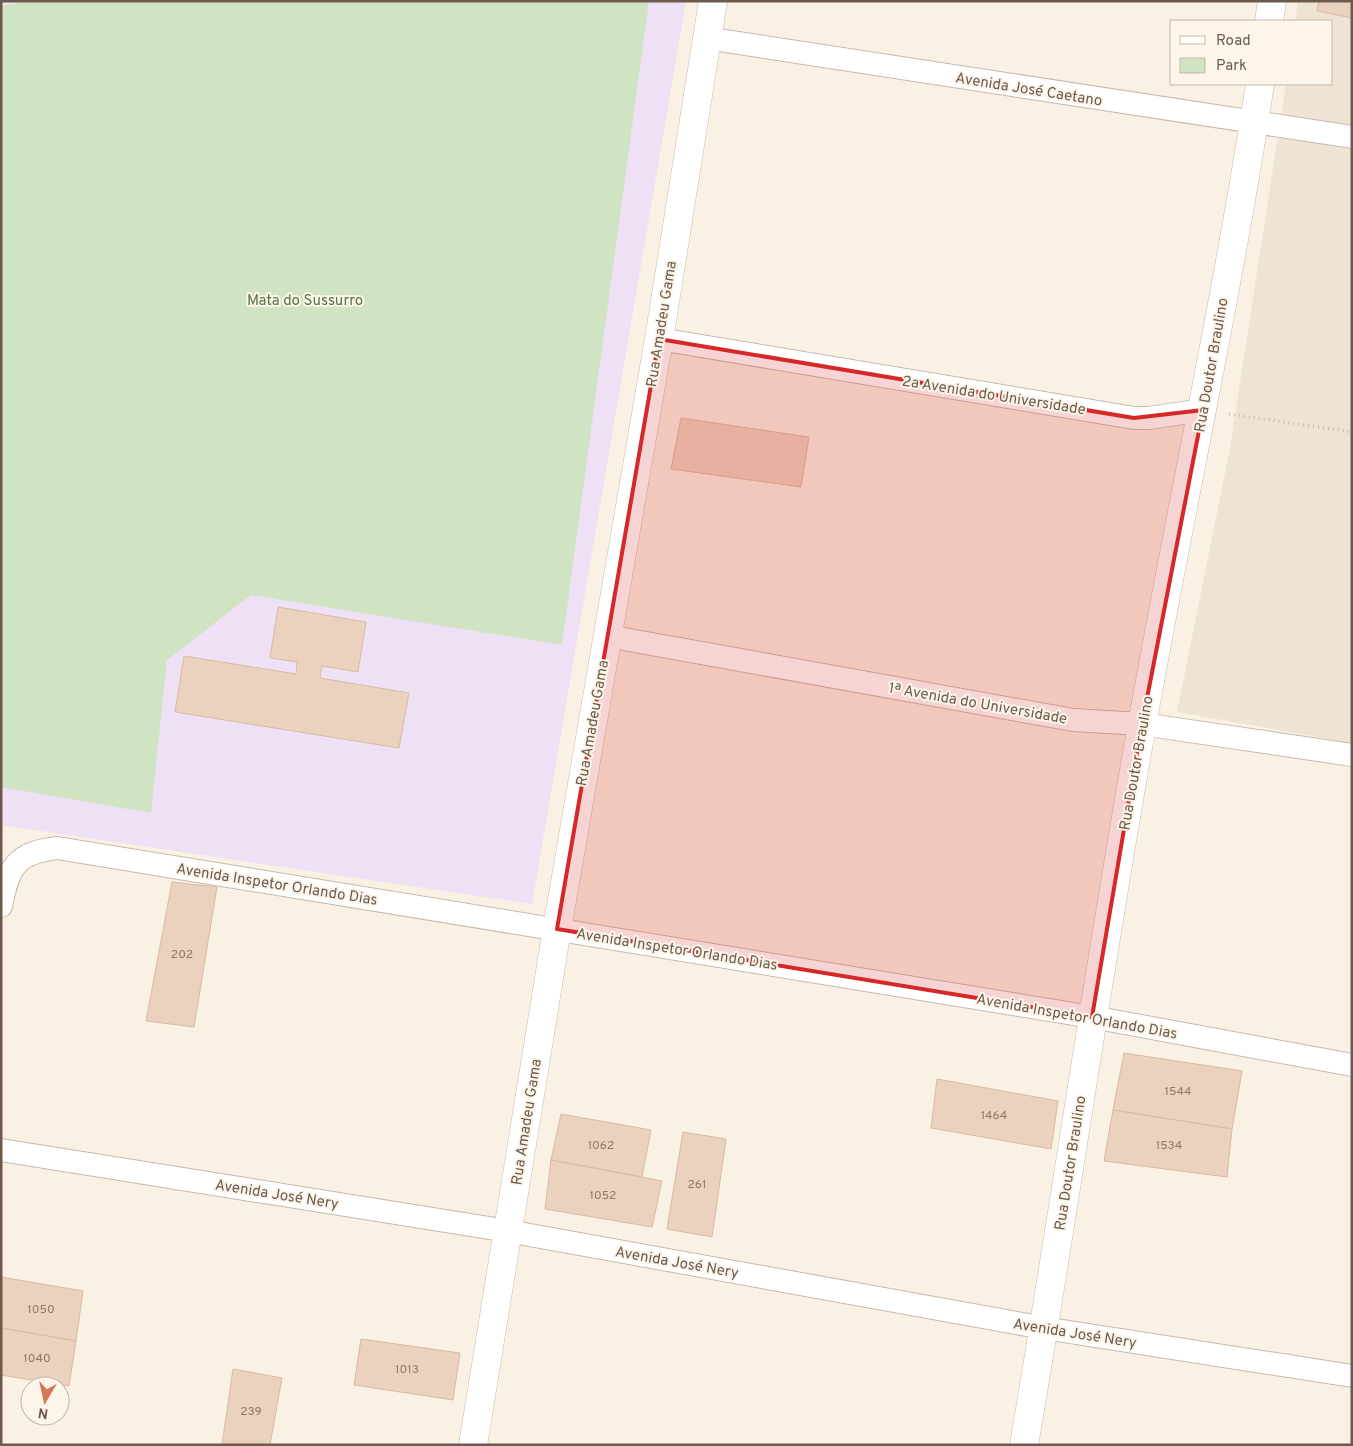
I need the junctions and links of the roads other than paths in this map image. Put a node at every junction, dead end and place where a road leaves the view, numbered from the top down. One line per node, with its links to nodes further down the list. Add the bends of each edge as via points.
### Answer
1 (713, 1): 4 (street, Rua Amadeu Gama)
2 (1272, 1): 3 (street)
3 (1269, 20)
4 (706, 38): 6 (street, Avenida José Caetano); 8 (street, Rua Amadeu Gama)
5 (1260, 85): 6 (street, Rua Doutor Braulino)
6 (1254, 124): 7 (street, Avenida José Caetano); 9 (street, Rua Doutor Braulino)
7 (1352, 137)
8 (659, 340): 9 (street, 2a Avenida do Universidade, via 1134,418); 10 (street, Rua Amadeu Gama)
9 (1203, 410): 11 (street, Rua Doutor Braulino)
10 (607, 636): 11 (street, 1ª Avenida do Universidade, via 1074,720); 14 (street, Rua Amadeu Gama)
11 (1142, 724): 12 (street, 1ª Avenida do Universidade); 15 (street, Rua Doutor Braulino)
12 (1352, 755)
13 (1, 906): 14 (street, Avenida Inspetor Orlando Dias, via 9,872 38,850 57,848)
14 (557, 929): 15 (street, Avenida Inspetor Orlando Dias); 18 (street, Rua Amadeu Gama)
15 (1092, 1018): 16 (street, Avenida Inspetor Orlando Dias); 19 (street, Rua Doutor Braulino)
16 (1352, 1065)
17 (1, 1150): 18 (street, Avenida José Nery)
18 (508, 1231): 19 (street, Avenida José Nery); 21 (street, Rua Amadeu Gama)
19 (1044, 1328): 20 (street, Avenida José Nery); 22 (street, Rua Doutor Braulino)
20 (1352, 1376)
21 (473, 1445)
22 (1024, 1445)

